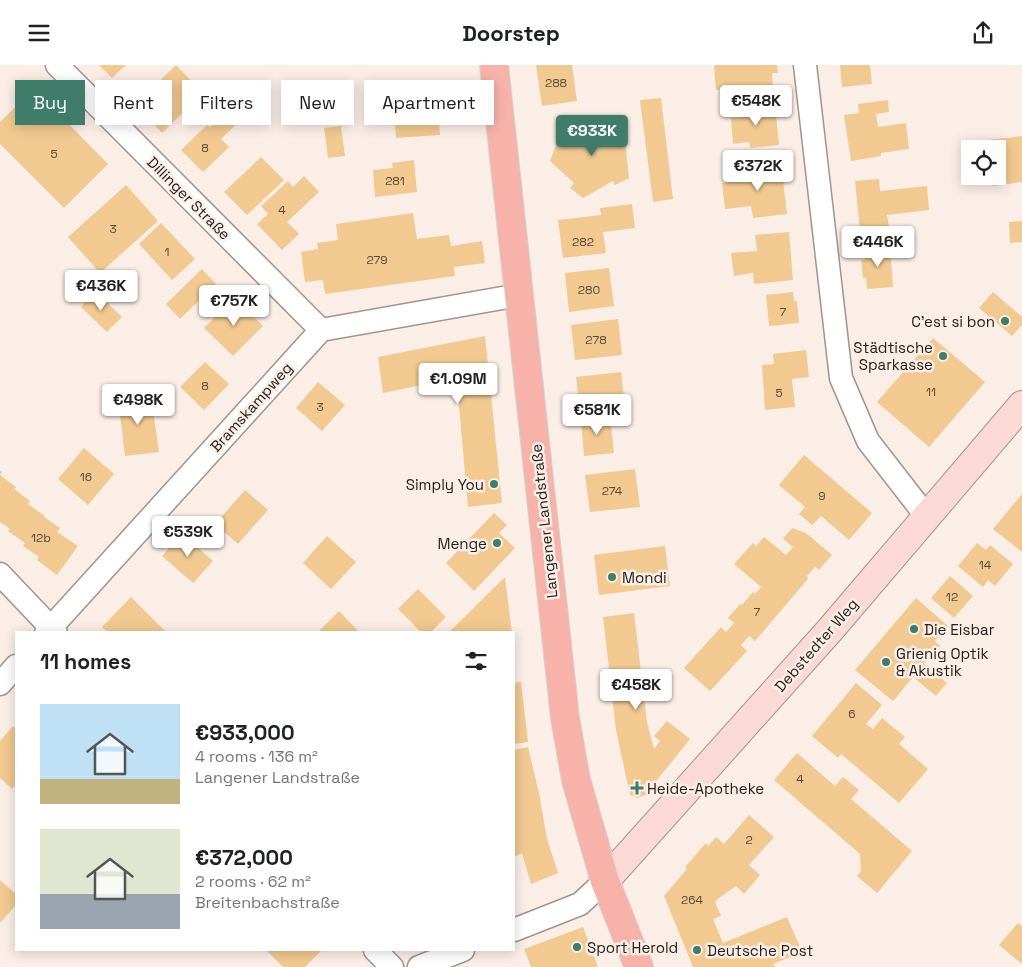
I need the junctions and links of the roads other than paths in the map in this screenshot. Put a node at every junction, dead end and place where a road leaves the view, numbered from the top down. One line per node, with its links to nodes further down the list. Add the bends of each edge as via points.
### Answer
1 (56, 65): 5 (street, Dillinger Straße)
2 (494, 65): 4 (main road, Langener Landstraße)
3 (805, 65): 7 (street, via 841,378 868,441)
4 (519, 295): 5 (street); 12 (main road, Langener Landstraße, via 565,718 576,779)
5 (321, 330): 9 (street, Bramskampweg)
6 (1022, 405): 7 (street, Debstedter Weg)
7 (927, 517): 12 (street, Debstedter Weg, via 818,645)
8 (0, 574): 9 (street)
9 (51, 631)
10 (15, 667): 11 (street)
11 (0, 684)
12 (606, 881): 13 (street, via 580,904); 18 (main road, Langener Landstraße)
13 (515, 930)
14 (376, 951): 16 (street)
15 (460, 951): 17 (street)
16 (392, 967)
17 (419, 967)
18 (639, 967)

